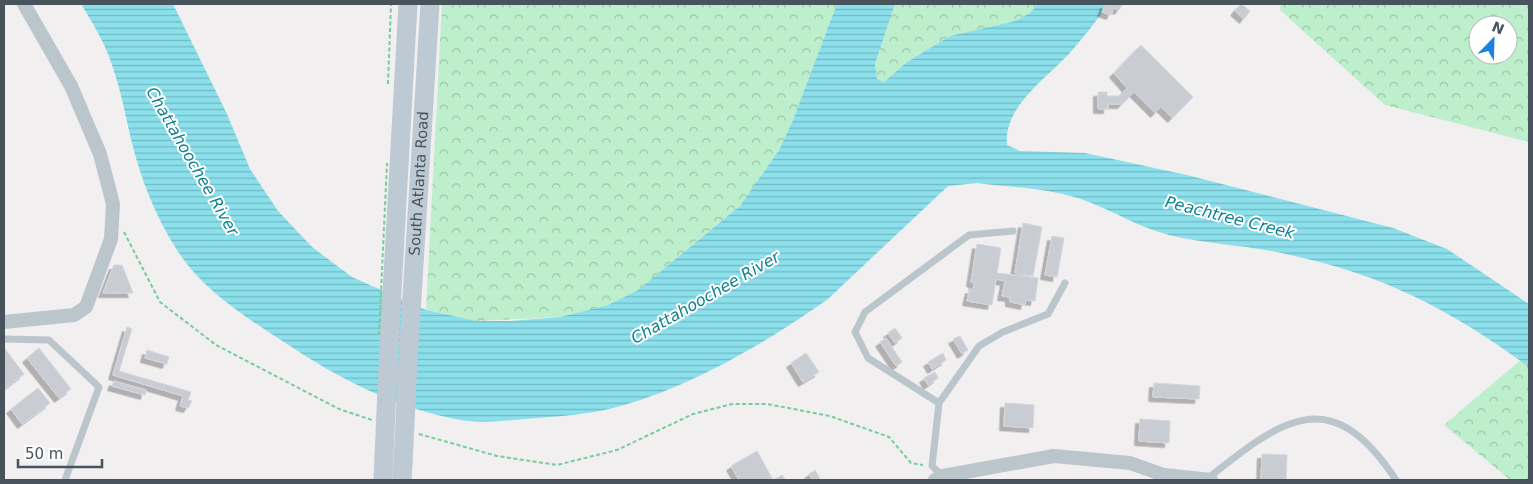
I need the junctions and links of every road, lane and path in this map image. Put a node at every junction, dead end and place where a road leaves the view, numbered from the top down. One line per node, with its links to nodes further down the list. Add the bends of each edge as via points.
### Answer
1 (24, 4): 8 (street, via 71,86 100,154 113,204 111,239 86,307 74,315)
2 (408, 4): 4 (main road, South Atlanta Road)
3 (430, 4): 15 (main road, South Atlanta Road, bridge)
4 (394, 167): 10 (main road, South Atlanta Road); 10 (path, bridge)
5 (122, 228): 12 (path, via 160,302 209,339 339,410 375,421)
6 (1013, 231): 11 (lane, via 969,235 865,312 855,332 868,358)
7 (1065, 283): 11 (lane, via 1048,314 1003,332 979,346)
8 (4, 322)
9 (4, 339): 18 (lane, via 49,340 99,387)
10 (384, 344): 19 (main road, South Atlanta Road, bridge)
11 (938, 403): 14 (lane)
12 (375, 412)
13 (412, 432): 14 (path, via 497,456 557,465 618,450 693,414 732,404 767,404 830,416 889,437 911,463)
14 (932, 466): 17 (lane)
15 (402, 472)
16 (981, 475): 17 (street); 20 (street, via 1054,456 1130,463 1164,475)
17 (939, 478)
18 (65, 480)
19 (383, 480)
20 (1209, 480): 21 (lane, via 1242,452 1276,431 1318,418 1336,421 1351,429)
21 (1396, 480)

